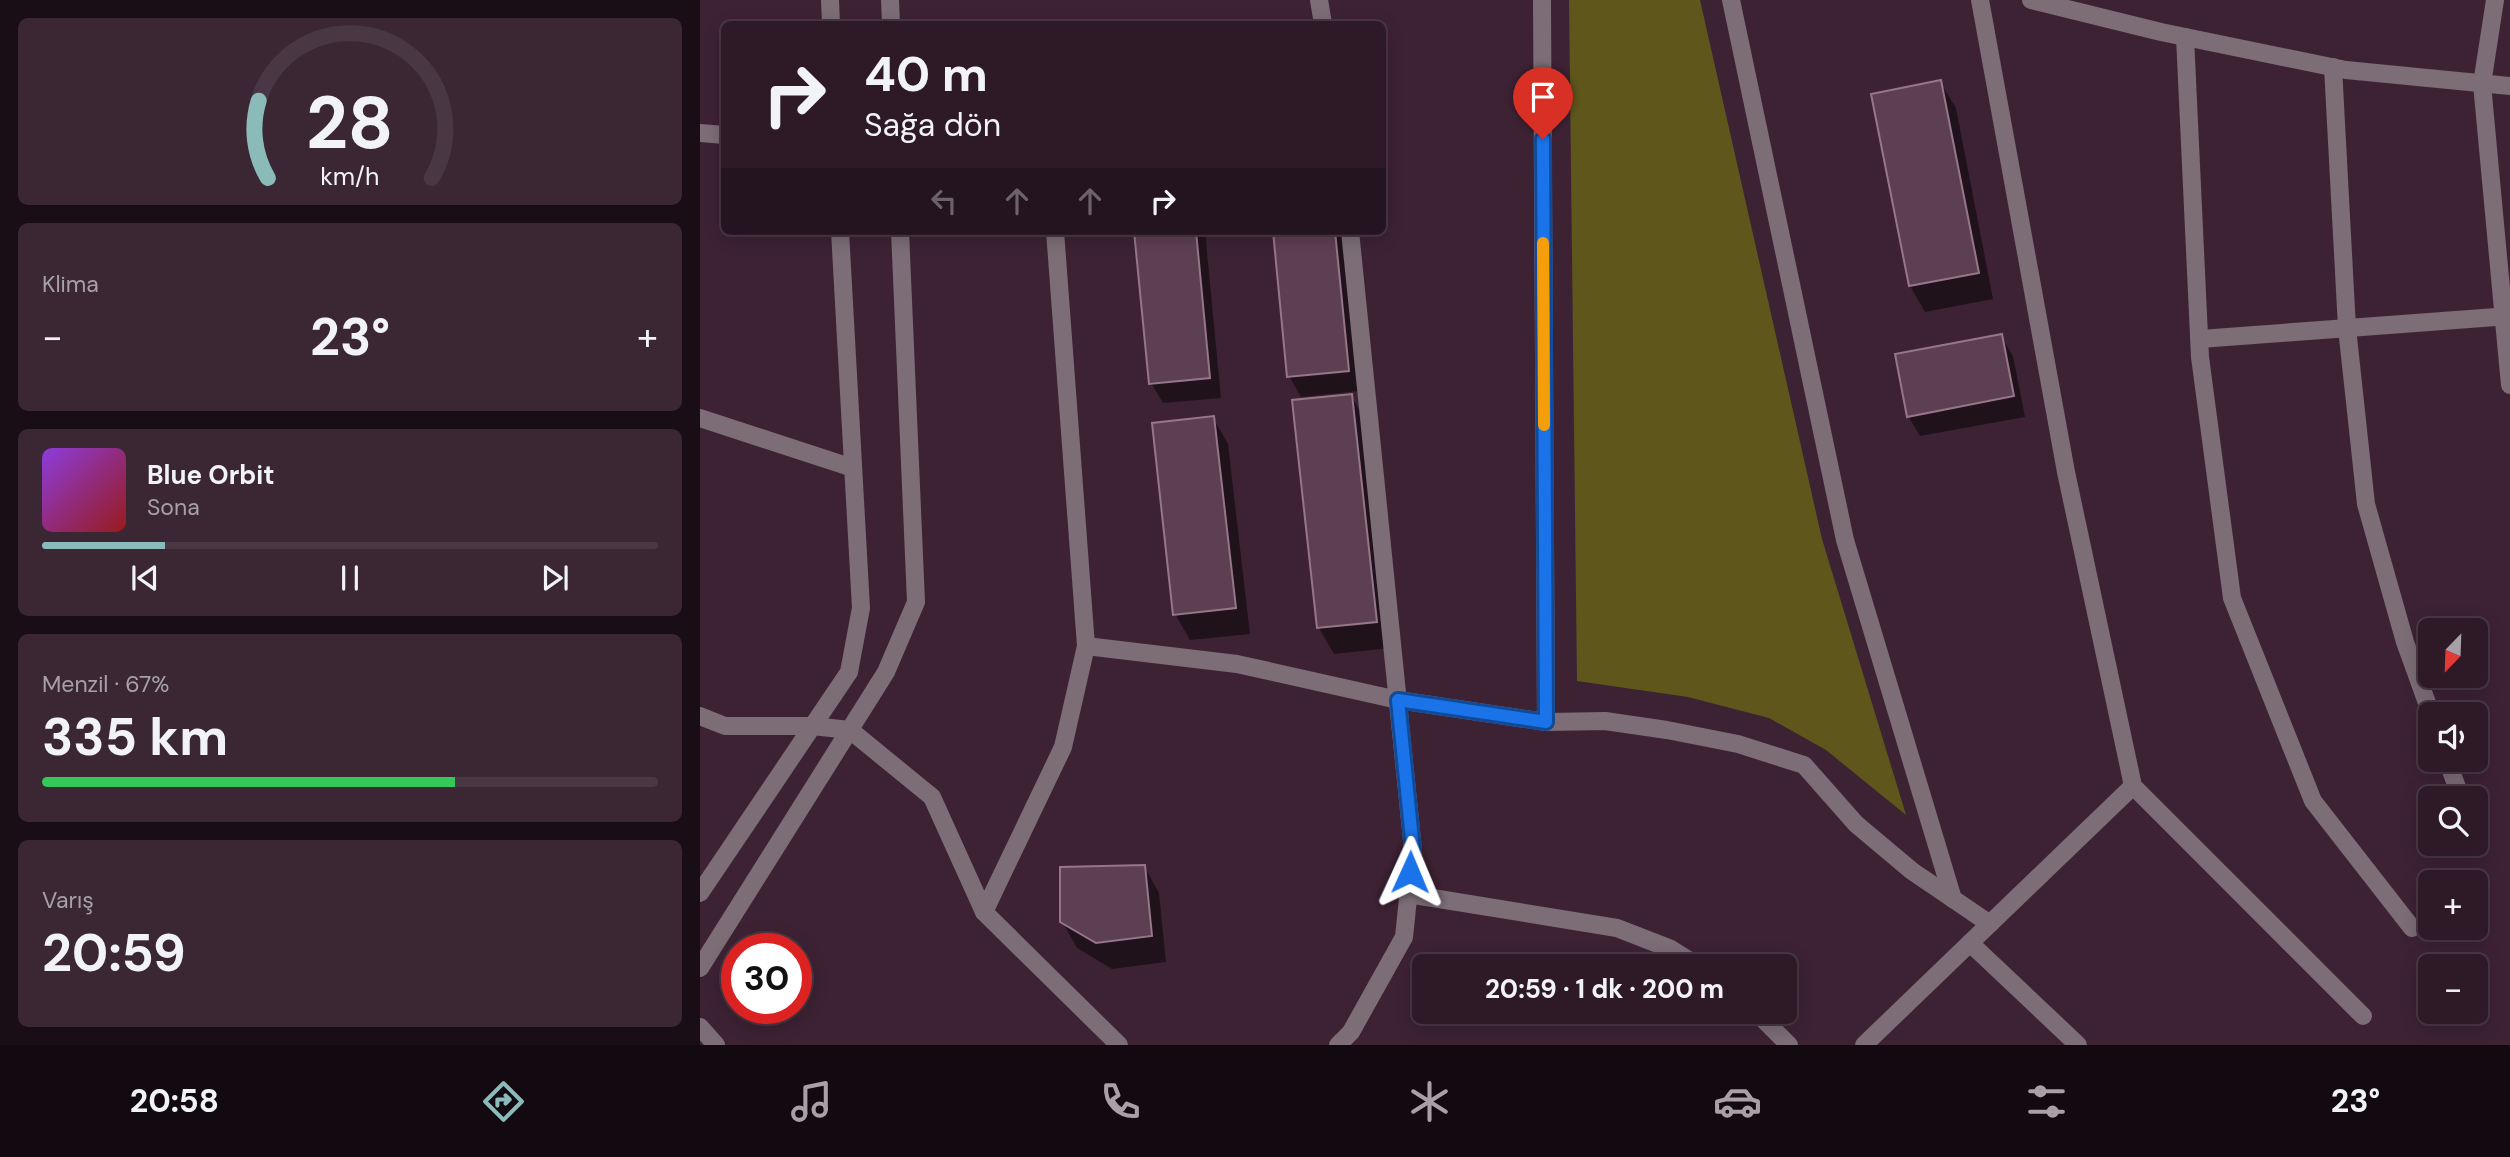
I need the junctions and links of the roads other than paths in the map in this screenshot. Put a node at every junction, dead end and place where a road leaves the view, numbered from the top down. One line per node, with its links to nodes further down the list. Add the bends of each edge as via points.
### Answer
1 (830, 0): 9 (street)
2 (890, 0): 10 (street)
3 (1319, 0): 11 (street)
4 (1542, 0): 32 (street)
5 (1731, 0): 38 (street, via 1845,540)
6 (1980, 0): 35 (street, via 2066,472)
7 (2031, 0): 12 (street)
8 (2495, 0): 14 (street)
9 (831, 21)
10 (891, 21)
11 (1322, 21)
12 (2185, 37): 13 (street); 24 (street)
13 (2333, 67): 14 (street); 23 (street)
14 (2482, 84): 15 (street); 22 (street)
15 (2510, 86)
16 (700, 133): 17 (street)
17 (721, 135)
18 (840, 235): 27 (street)
19 (900, 235): 34 (street, via 916,602 886,672)
20 (1055, 235): 28 (street)
21 (1350, 235): 29 (street)
22 (2506, 316): 23 (street); 25 (street)
23 (2347, 328): 24 (street); 30 (street, via 2366,504)
24 (2200, 339): 41 (street, via 2232,598 2313,801)
25 (2510, 385)
26 (700, 418): 27 (street)
27 (853, 468): 33 (street, via 861,608 849,671)
28 (1086, 646): 29 (street, via 1237,664); 39 (street, via 1063,747)
29 (1398, 700): 32 (street); 37 (street, via 1413,850)
30 (2427, 702)
31 (700, 716): 33 (street, via 725,726)
32 (1546, 722): 38 (street, via 1605,721 1667,730 1738,744 1804,765 1856,824)
33 (812, 726): 34 (street); 36 (street)
34 (850, 730): 39 (street, via 932,797); 44 (street)
35 (2133, 786): 40 (street); 45 (street)
36 (700, 893)
37 (1408, 894): 43 (street, via 1617,928); 50 (street, via 1404,937)
38 (1953, 899): 40 (street)
39 (984, 912): 49 (street)
40 (1990, 924): 42 (street)
41 (2412, 928)
42 (1970, 943): 52 (street); 53 (street)
43 (1679, 954)
44 (700, 968)
45 (2363, 1016)
46 (1768, 1024): 51 (street)
47 (700, 1027): 48 (street)
48 (716, 1045)
49 (1119, 1045)
50 (1338, 1045)
51 (1789, 1045)
52 (1864, 1045)
53 (2078, 1045)

